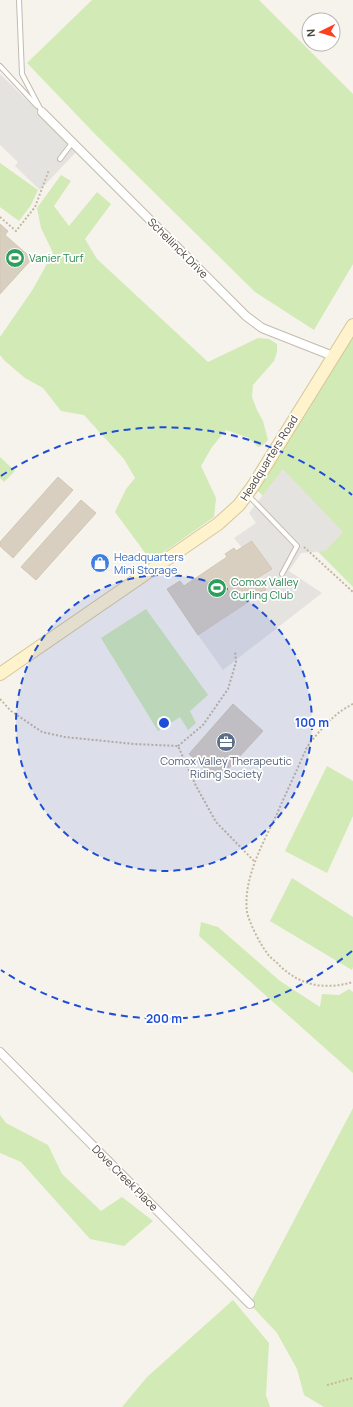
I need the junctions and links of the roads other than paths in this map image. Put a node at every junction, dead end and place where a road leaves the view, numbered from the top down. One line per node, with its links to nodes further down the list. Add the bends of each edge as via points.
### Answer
1 (19, 0): 3 (lane, via 22,74)
2 (0, 66): 3 (lane)
3 (42, 112): 4 (street, Schellinck Drive)
4 (73, 143): 5 (lane); 7 (street, Schellinck Drive, via 246,316 262,328)
5 (60, 159)
6 (353, 325): 7 (main road, Headquarters Road)
7 (333, 356): 8 (main road, Headquarters Road)
8 (247, 494): 9 (lane, via 297,546); 10 (main road, Headquarters Road, via 218,524)
9 (282, 574)
10 (0, 674)
11 (0, 1052): 12 (street, Dove Creek Place)
12 (250, 1304)

